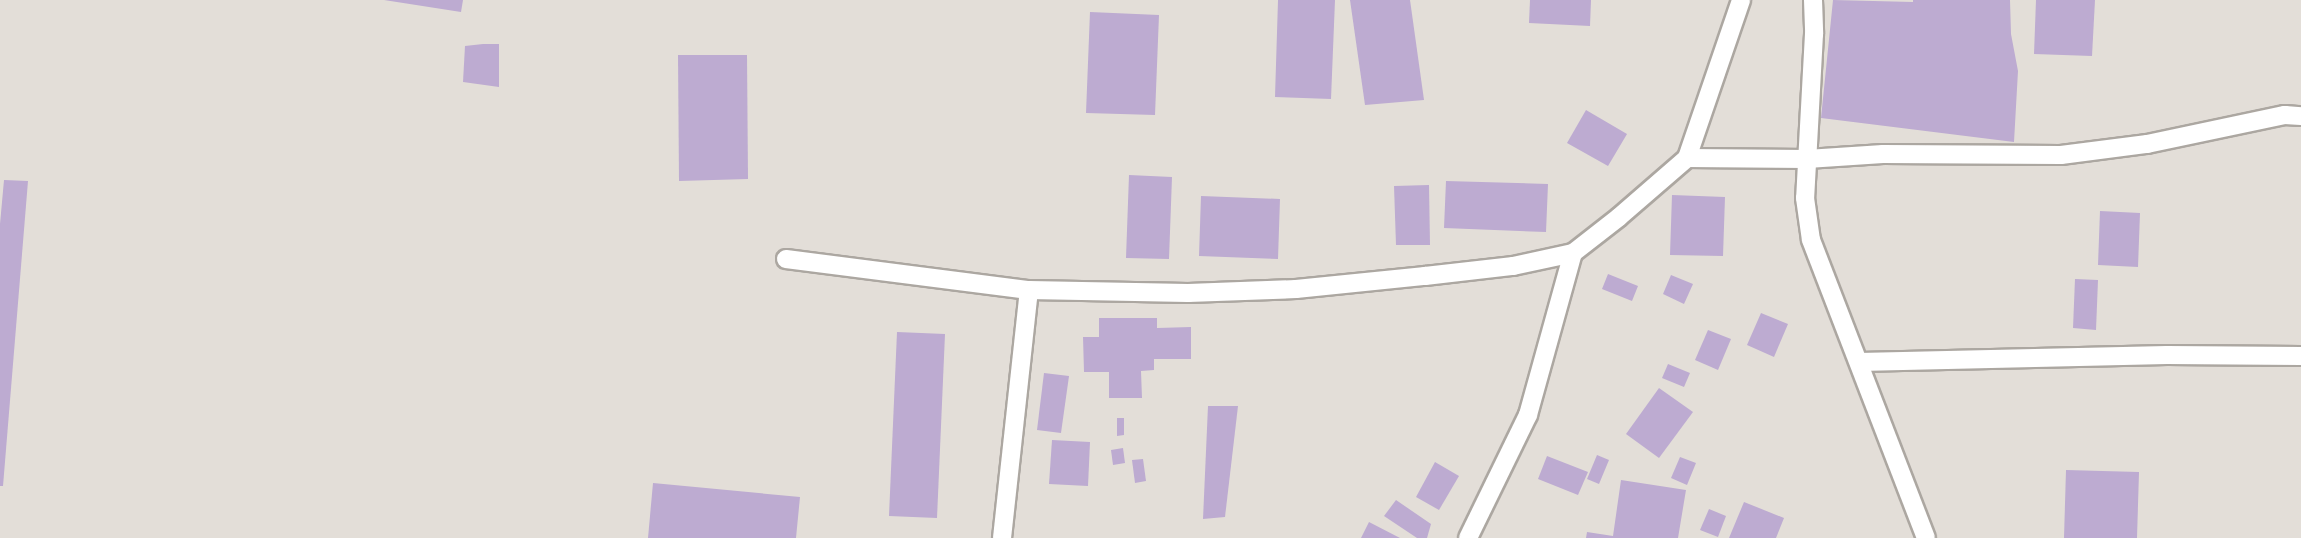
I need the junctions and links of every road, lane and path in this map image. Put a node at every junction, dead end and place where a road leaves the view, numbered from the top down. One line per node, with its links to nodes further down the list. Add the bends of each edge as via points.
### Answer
1 (1742, 0): 4 (lane)
2 (1813, 0): 5 (lane)
3 (2301, 116): 5 (lane, via 2285,115 2147,144 2061,155 1882,154)
4 (1687, 158): 5 (lane); 6 (lane)
5 (1807, 159): 10 (lane, via 1805,198 1811,240)
6 (1573, 253): 8 (lane, via 1513,266 1296,289 1188,293); 12 (lane, via 1528,415)
7 (786, 259): 8 (lane)
8 (1029, 290): 11 (lane)
9 (2301, 356): 10 (lane)
10 (1860, 362): 13 (lane)
11 (1002, 538)
12 (1468, 538)
13 (1926, 538)

